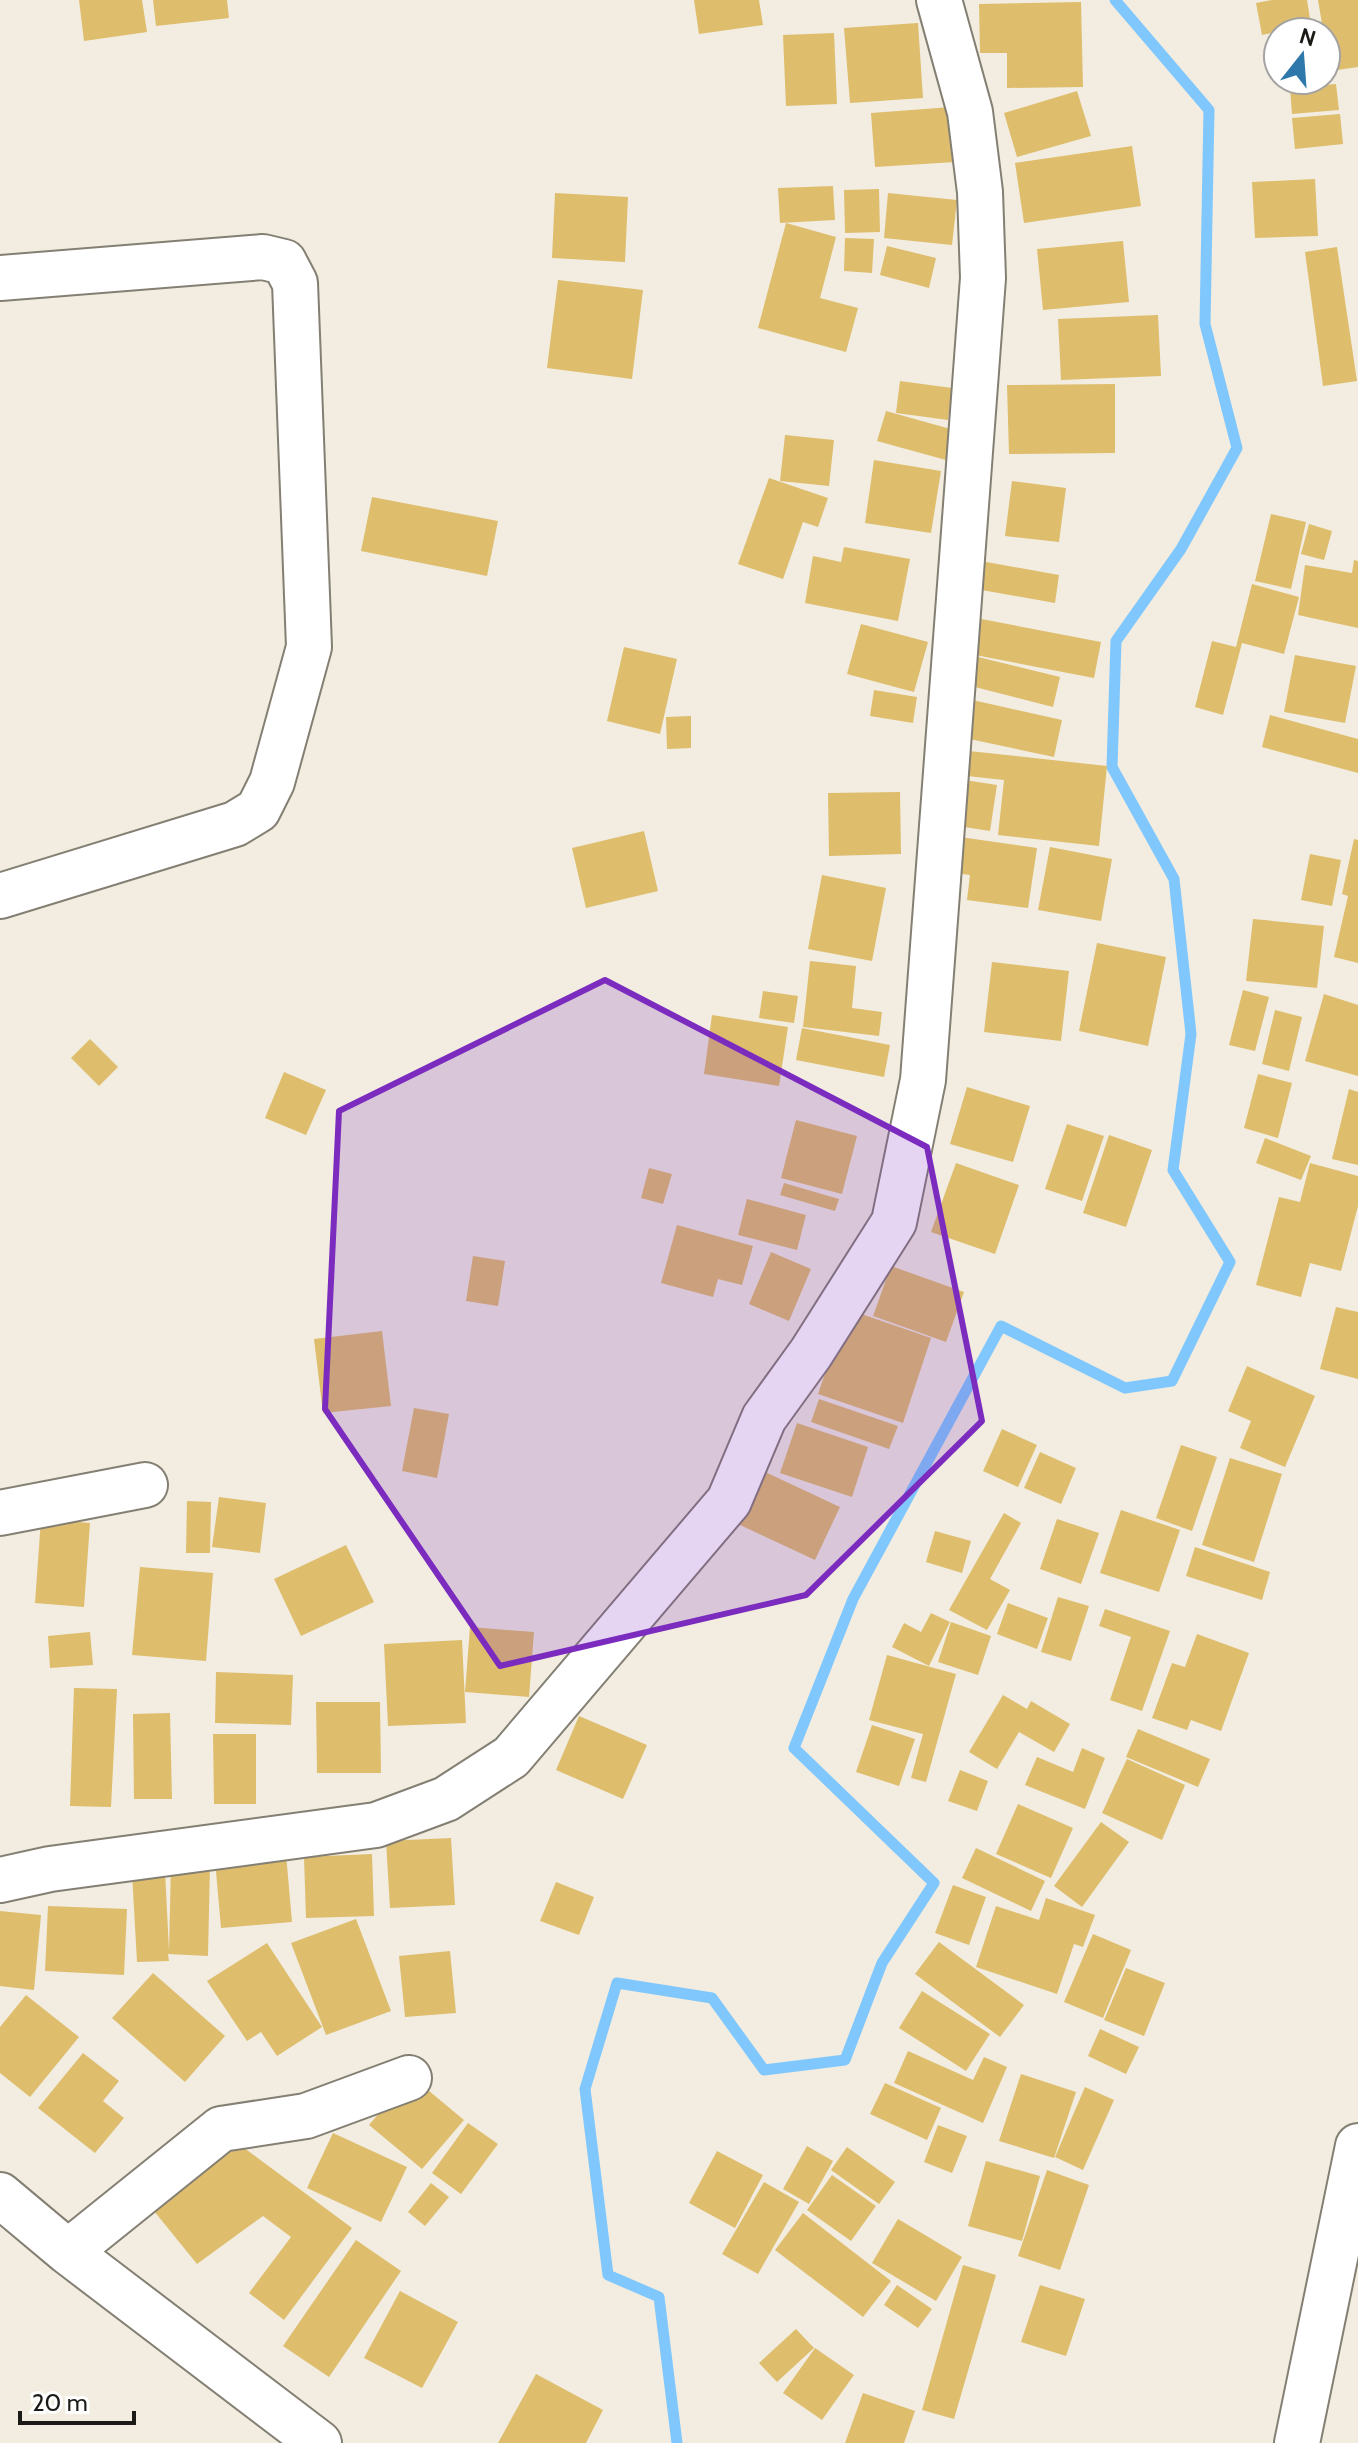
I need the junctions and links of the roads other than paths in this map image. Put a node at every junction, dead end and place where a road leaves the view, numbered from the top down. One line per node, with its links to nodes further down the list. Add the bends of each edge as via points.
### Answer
1 (939, 0): 6 (street, via 970,112 983,278 923,1080 894,1222 764,1418 729,1501 511,1757 446,1799 376,1825)
2 (0, 278): 3 (street, via 263,257 284,262 295,283 309,647 272,782 258,810 235,824)
3 (0, 896)
4 (145, 1485): 5 (street)
5 (0, 1513)
6 (0, 1880)
7 (409, 2078): 10 (street, via 306,2116 221,2129)
8 (1358, 2146): 12 (street)
9 (0, 2195): 10 (street)
10 (68, 2252): 11 (street)
11 (319, 2443)
12 (1297, 2443)

